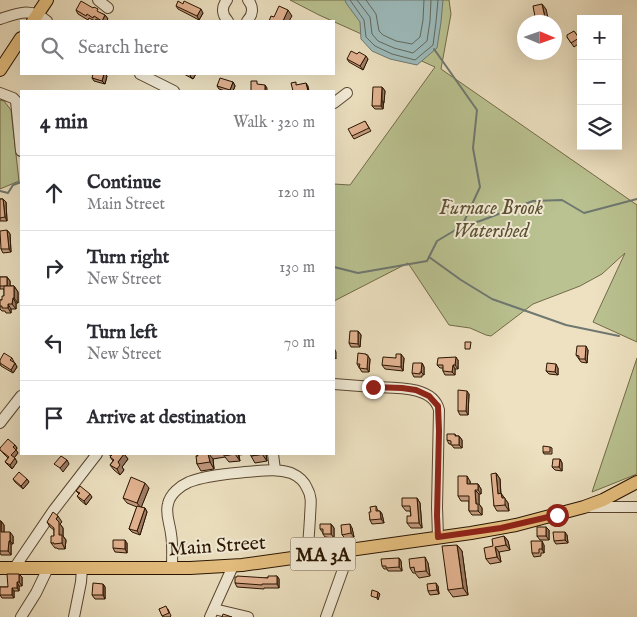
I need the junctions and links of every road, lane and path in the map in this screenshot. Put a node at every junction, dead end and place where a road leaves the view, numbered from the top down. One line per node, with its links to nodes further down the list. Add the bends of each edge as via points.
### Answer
1 (47, 0): 7 (main road)
2 (98, 0): 5 (street)
3 (248, 0): 9 (street, via 252,9)
4 (223, 1): 8 (street)
5 (108, 8)
6 (0, 19): 7 (street, via 27,12)
7 (39, 19)
8 (227, 20)
9 (248, 20)
10 (20, 40): 11 (main road)
11 (0, 70)
12 (142, 75): 13 (street)
13 (172, 90)
14 (0, 93): 17 (street, via 16,101)
15 (347, 93): 16 (street)
16 (335, 102)
17 (20, 141)
18 (335, 384): 27 (street, via 402,388 425,394 436,402 439,415)
19 (20, 397): 20 (street)
20 (0, 423)
21 (96, 455): 32 (street)
22 (274, 455): 23 (street)
23 (275, 470): 29 (street, via 299,477 311,497); 35 (street, via 219,475 181,487 168,503)
24 (637, 482): 25 (main road, Main Street / MA 3A)
25 (584, 507): 26 (street); 27 (main road, Main Street / MA 3A, via 516,525)
26 (637, 507)
27 (438, 537): 28 (main road, Main Street / MA 3A)
28 (347, 550): 29 (main road, Main Street / MA 3A); 40 (street)
29 (306, 556): 30 (main road, Main Street / MA 3A)
30 (233, 566): 35 (main road, Main Street / MA 3A); 36 (street)
31 (0, 568): 32 (main road, Main Street / MA 3A)
32 (15, 568): 33 (main road, Main Street / MA 3A)
33 (48, 568): 34 (main road, Main Street / MA 3A); 37 (street)
34 (82, 568): 35 (main road, Main Street / MA 3A); 38 (street)
35 (172, 568)
36 (212, 613): 39 (street)
37 (21, 617)
38 (74, 617)
39 (248, 617)
40 (326, 617)

